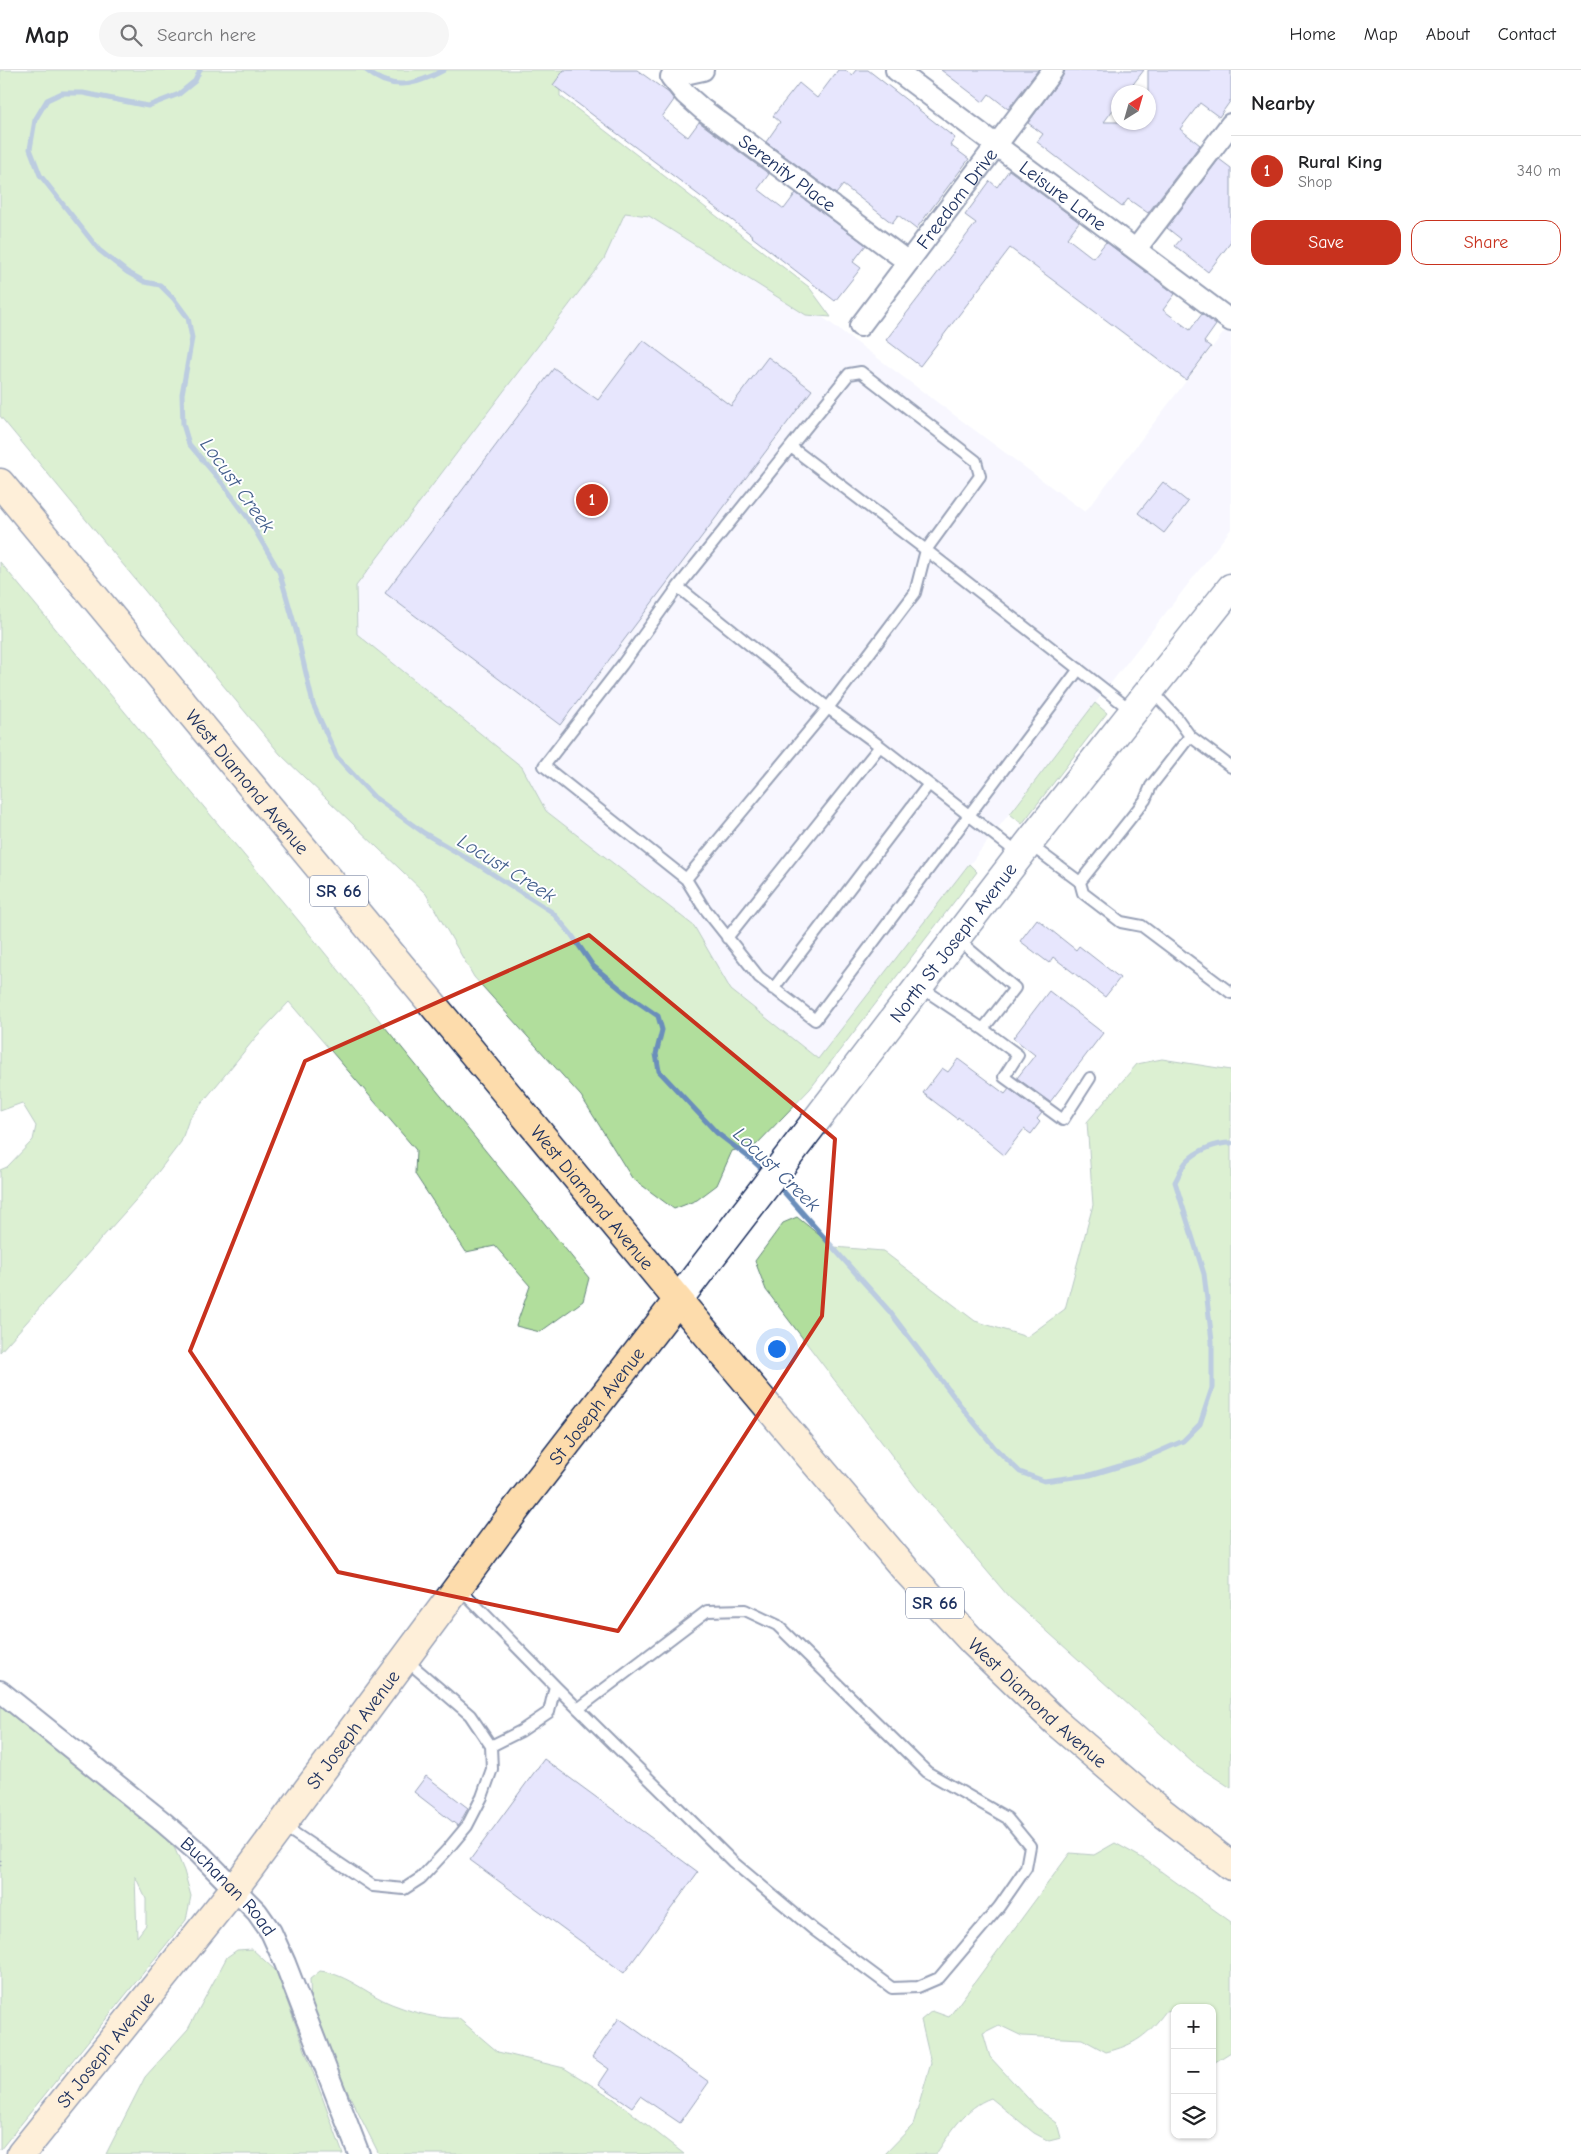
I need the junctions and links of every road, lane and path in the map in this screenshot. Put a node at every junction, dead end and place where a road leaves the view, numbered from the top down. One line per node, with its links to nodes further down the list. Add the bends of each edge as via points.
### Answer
1 (703, 70): 7 (street, Serenity Place, via 671,77 702,109)
2 (896, 70): 5 (street, Leisure Lane)
3 (1053, 70): 5 (street, Freedom Drive)
4 (1231, 124): 6 (street)
5 (996, 145): 6 (street, Leisure Lane); 7 (street, Freedom Drive)
6 (1136, 250): 8 (street, Leisure Lane)
7 (908, 262): 9 (street, Freedom Drive)
8 (1231, 321)
9 (860, 326)
10 (791, 447): 12 (lane); 12 (lane, via 849,374 861,372 976,461 980,476); 13 (lane)
11 (0, 483): 34 (main road, West Diamond Avenue / SR 66)
12 (926, 550): 15 (lane); 17 (lane, via 915,593)
13 (678, 587): 17 (lane); 25 (lane, via 544,766)
14 (1231, 588): 16 (main road, North St Joseph Avenue)
15 (1079, 669): 18 (lane); 23 (lane)
16 (1150, 690): 18 (main road, North St Joseph Avenue); 19 (lane)
17 (828, 708): 20 (lane); 25 (lane)
18 (1133, 712): 24 (main road, North St Joseph Avenue)
19 (1190, 736): 21 (lane); 26 (lane, via 1151,786 1145,800)
20 (880, 746): 22 (lane); 27 (lane)
21 (1231, 768)
22 (929, 784): 23 (lane); 30 (lane)
23 (970, 816): 24 (lane); 30 (lane, via 815,1020)
24 (1025, 849): 26 (lane); 28 (main road, North St Joseph Avenue)
25 (686, 879): 27 (lane)
26 (1080, 882): 31 (lane, via 1083,892 1121,922 1142,926)
27 (727, 938): 30 (lane)
28 (956, 938): 29 (main road, North St Joseph Avenue); 32 (lane, via 1016,988)
29 (919, 986): 32 (lane); 34 (main road, North St Joseph Avenue)
30 (773, 989)
31 (1231, 993)
32 (983, 1029): 33 (lane, via 1018,1055 1004,1077 1064,1120)
33 (1090, 1078)
34 (678, 1300): 35 (main road, St Joseph Avenue); 43 (main road, West Diamond Avenue / SR 66, via 877,1538 973,1642 1104,1764)
35 (459, 1587): 36 (main road, St Joseph Avenue); 37 (lane)
36 (405, 1659): 40 (lane, via 470,1714); 41 (main road, St Joseph Avenue)
37 (555, 1686): 39 (lane); 40 (lane, via 549,1712)
38 (0, 1692): 45 (street, Buchanan Road, via 163,1822)
39 (578, 1709): 39 (lane, via 733,1862 814,1930 892,1988 918,1987 939,1978 999,1907 1026,1868 1030,1846 1007,1818 927,1772 777,1625 745,1610 707,1611)
40 (491, 1746): 41 (lane, via 492,1769 467,1826 421,1878 404,1889 374,1886)
41 (282, 1825): 45 (main road, St Joseph Avenue)
42 (0, 1860): 44 (path)
43 (1231, 1866)
44 (0, 1867)
45 (234, 1889): 46 (main road, St Joseph Avenue); 47 (street, Buchanan Road, via 271,1932)
46 (21, 2154)
47 (359, 2154)

